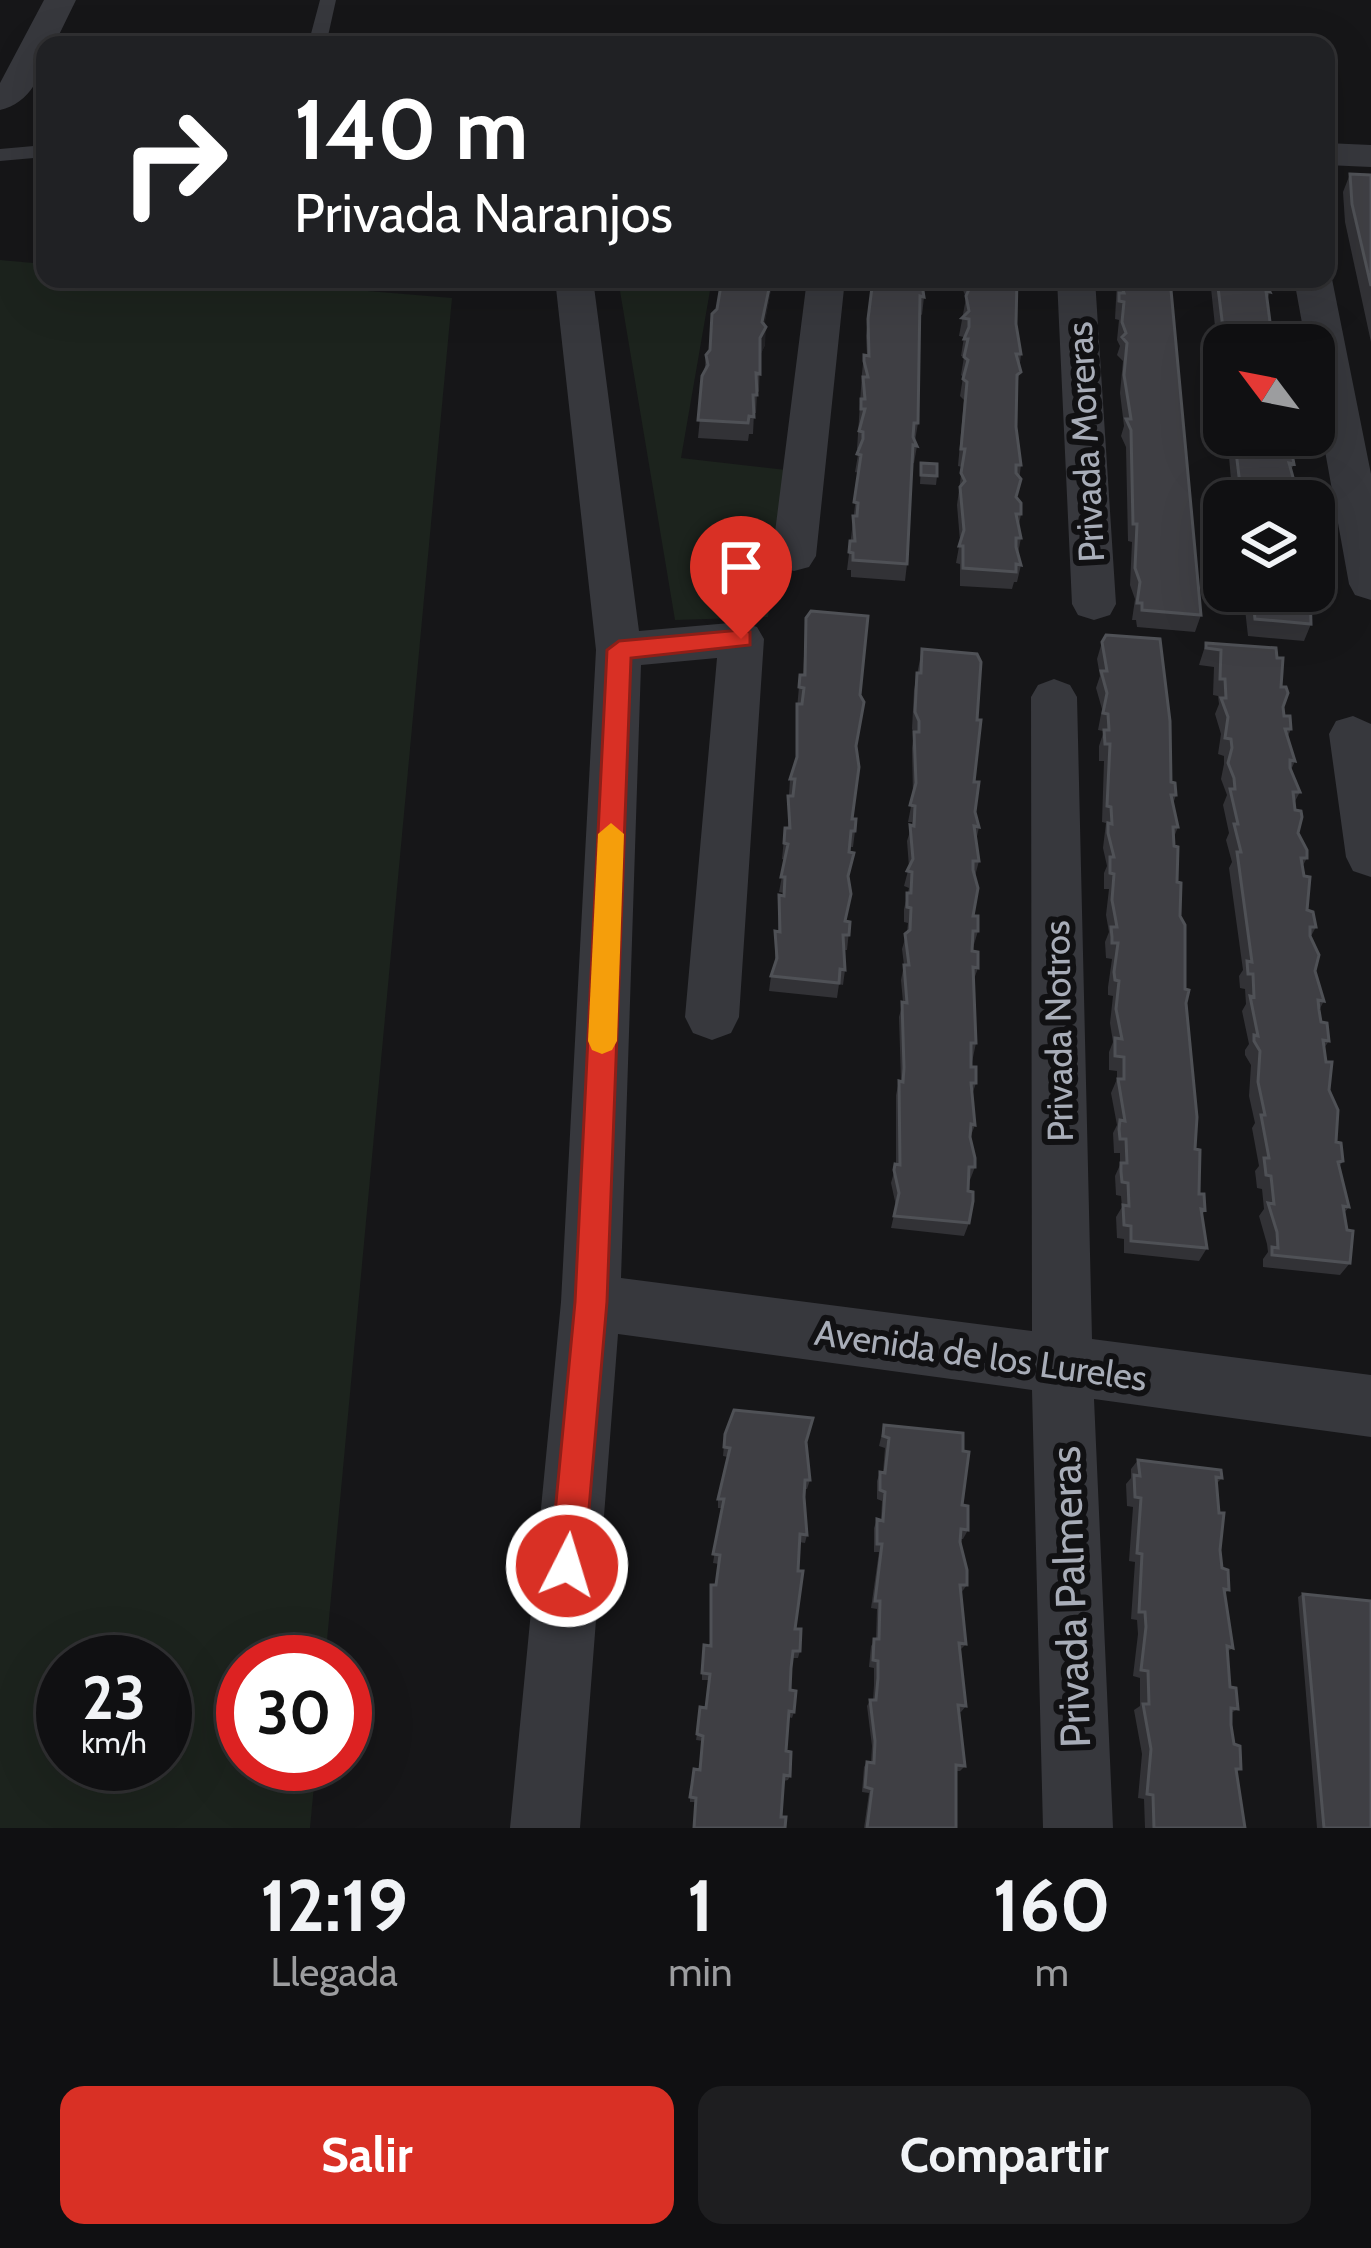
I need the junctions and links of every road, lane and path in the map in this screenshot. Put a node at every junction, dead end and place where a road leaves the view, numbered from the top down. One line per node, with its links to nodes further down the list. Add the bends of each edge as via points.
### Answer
1 (60, 0): 3 (street)
2 (328, 0): 4 (lane)
3 (42, 36)
4 (318, 36)
5 (36, 48): 6 (street, via 17,86)
6 (0, 100)
7 (36, 152): 9 (lane)
8 (1335, 154): 10 (street)
9 (0, 155)
10 (1371, 156)
11 (575, 288): 18 (street)
12 (825, 288): 15 (street)
13 (1076, 288): 17 (street, Privada Moreras)
14 (1315, 288): 16 (street)
15 (794, 556)
16 (1371, 584)
17 (1094, 604)
18 (619, 650): 22 (street, via 741,639); 23 (street)
19 (1054, 697): 24 (street, Privada Notros)
20 (1353, 734): 21 (street)
21 (1371, 857)
22 (712, 1017)
23 (591, 1302): 24 (street, Avenida de los Lureles); 26 (street)
24 (1062, 1366): 25 (street, Avenida de los Lureles); 27 (street, Privada Palmeras)
25 (1371, 1406)
26 (545, 1828)
27 (1078, 1828)

